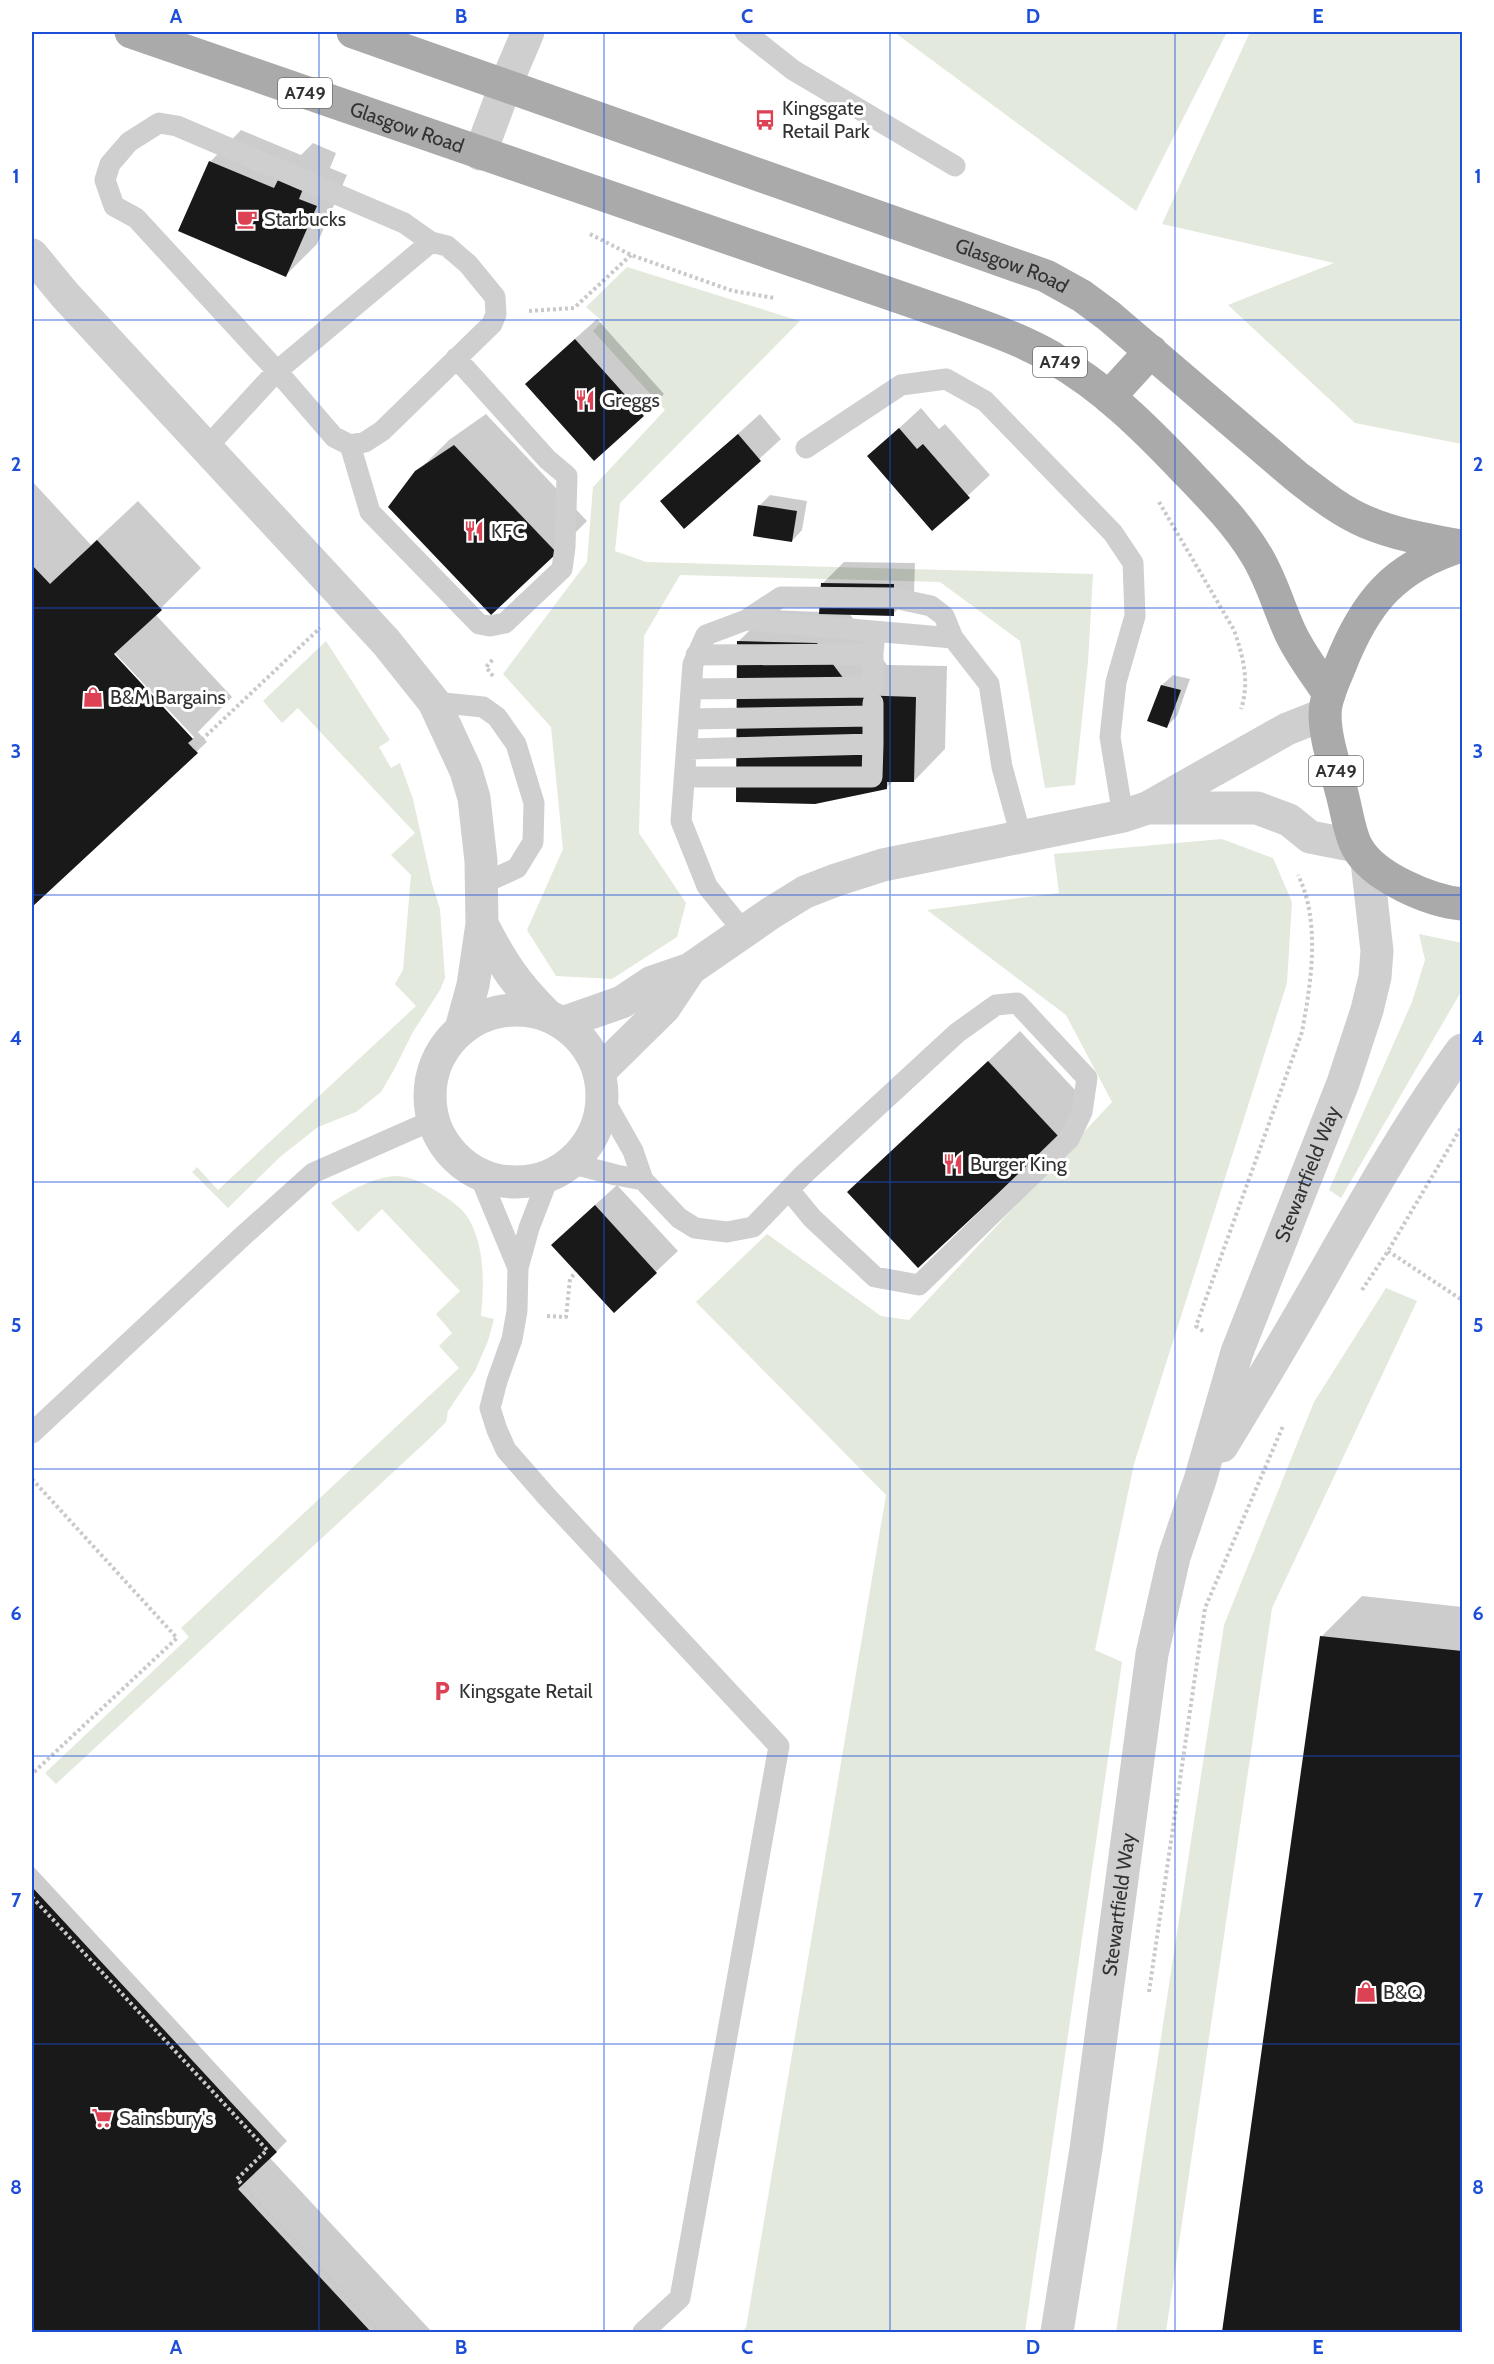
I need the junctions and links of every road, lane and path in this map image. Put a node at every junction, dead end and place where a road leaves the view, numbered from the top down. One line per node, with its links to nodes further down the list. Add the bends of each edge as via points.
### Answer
1 (131, 32): 6 (main road, Glasgow Road / A749)
2 (353, 32): 5 (main road, Glasgow Road / A749)
3 (528, 32): 5 (street, Glasgow Road)
4 (745, 32): 7 (lane, via 793,70)
5 (506, 84): 6 (street, Glasgow Road); 12 (main road, Glasgow Road / A749, via 1046,276 1082,296)
6 (480, 153): 15 (main road, Glasgow Road / A749, via 992,329 1054,358)
7 (956, 166)
8 (430, 242): 11 (lane, via 447,246 468,264 495,297); 14 (lane); 14 (lane, via 404,223 177,126 159,123 129,142 111,164 105,180 114,207 136,218)
9 (32, 255): 17 (street)
10 (631, 255): 11 (path, via 573,308)
11 (496, 314): 13 (lane, via 492,324)
12 (1151, 351): 15 (main road); 19 (main road, Glasgow Road / A749, via 1325,498 1384,529)
13 (456, 358): 16 (lane, via 382,431 365,442); 21 (lane, via 567,476 562,569)
14 (278, 371): 16 (lane, via 334,436); 17 (lane)
15 (1109, 397): 30 (main road, Glasgow Road / A749, via 1169,453 1236,526 1256,554)
16 (350, 445): 21 (lane, via 370,512 479,624 490,627)
17 (207, 447): 20 (street)
18 (806, 448): 38 (lane, via 901,385 946,379 986,401 1113,533 1133,563 1135,616 1116,682 1110,738)
19 (1462, 546): 30 (main road, A749, via 1413,566 1372,603 1343,657)
20 (348, 601): 29 (street); 35 (path)
21 (511, 617): 32 (path, via 519,630 486,667 510,698)
22 (746, 620): 23 (lane); 24 (lane, via 782,597 894,598 931,606 944,616); 26 (lane, via 706,635)
23 (875, 630): 24 (lane); 25 (lane)
24 (953, 638): 39 (lane, via 989,684 1002,767)
25 (873, 654): 26 (lane); 27 (lane)
26 (696, 655): 28 (lane)
27 (873, 687): 28 (lane); 31 (lane)
28 (691, 689): 33 (lane)
29 (434, 702): 32 (lane, via 483,707); 41 (street, via 474,798)
30 (1327, 704): 38 (street); 40 (main road, A749, via 1330,746)
31 (873, 716): 33 (lane); 34 (lane)
32 (497, 717): 41 (lane, via 516,744 534,803 533,842 517,868)
33 (690, 718): 36 (lane)
34 (873, 744): 36 (lane); 37 (lane, via 872,777)
35 (193, 748)
36 (687, 749): 37 (lane)
37 (685, 777): 44 (lane, via 681,821 707,886)
38 (1135, 812): 39 (street); 40 (street, via 1257,808 1288,820 1310,837)
39 (1021, 836): 44 (street, via 883,865 836,880 805,892)
40 (1361, 854): 42 (main road, via 1407,889); 63 (street, Stewartfield Way, via 1377,951 1375,977 1343,1083 1237,1352)
41 (482, 884): 43 (street)
42 (1462, 904)
43 (482, 924): 46 (street, via 521,990); 47 (street, via 473,985)
44 (744, 932): 45 (street)
45 (690, 969): 46 (street, via 652,982 622,1002); 49 (street, via 664,1008)
46 (554, 1018): 47 (street, via 524,1010 502,1010); 49 (street, via 588,1048)
47 (461, 1029): 50 (street, via 444,1048 434,1070 430,1095)
48 (1462, 1050): 63 (street, Stewartfield Way, via 1373,1188)
49 (601, 1085): 51 (street, via 598,1122 587,1145); 53 (lane)
50 (433, 1120): 52 (street, via 451,1152); 61 (lane, via 313,1173)
51 (559, 1169): 52 (street, via 532,1181 496,1180); 53 (lane); 56 (lane, via 529,1228)
52 (479, 1174): 56 (lane)
53 (643, 1180): 54 (lane, via 679,1218 695,1228 727,1232 753,1227)
54 (789, 1190): 54 (lane, via 957,1033 996,1005 1017,1003 1087,1078 1082,1112 1069,1139 919,1285 874,1277 812,1218)
55 (1388, 1251): 58 (path)
56 (518, 1268): 68 (lane, via 512,1339 490,1408 506,1450 778,1746 680,2298)
57 (576, 1272): 59 (path, via 570,1279 566,1317)
58 (1462, 1300)
59 (547, 1316)
60 (1284, 1422): 66 (path, via 1205,1608)
61 (32, 1433)
62 (32, 1479): 64 (path, via 177,1638)
63 (1200, 1480): 69 (street, Stewartfield Way, via 1174,1557 1152,1654 1086,2150)
64 (32, 1774)
65 (32, 1897): 67 (path, via 267,2150 237,2179)
66 (1149, 1994)
67 (380, 2332)
68 (643, 2332)
69 (1057, 2332)

